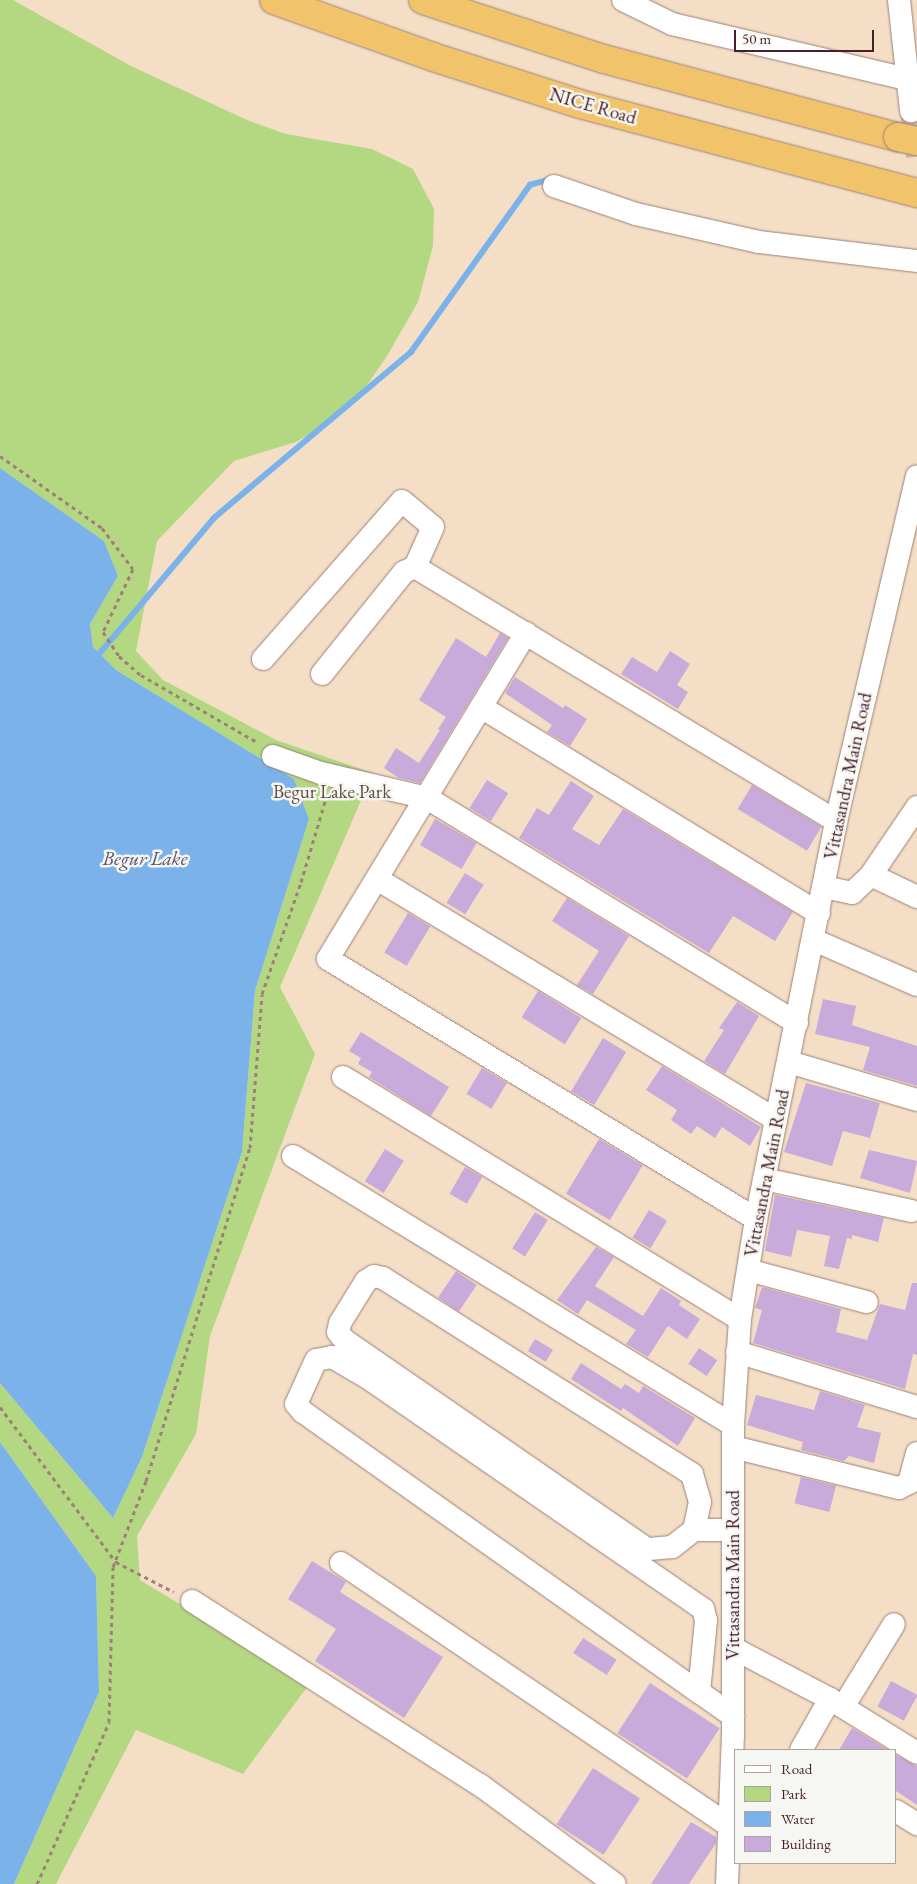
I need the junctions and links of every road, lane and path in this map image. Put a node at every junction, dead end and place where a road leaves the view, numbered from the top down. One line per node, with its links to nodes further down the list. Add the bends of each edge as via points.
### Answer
1 (274, 0): 9 (highway, NICE Road, via 433,57 580,104)
2 (423, 0): 7 (highway, via 604,59)
3 (899, 0): 5 (street)
4 (628, 2): 5 (street, via 672,24)
5 (909, 65): 6 (street)
6 (911, 111)
7 (908, 139)
8 (554, 186): 10 (street, via 636,214 760,242)
9 (909, 191)
10 (917, 261)
11 (0, 456): 18 (path, via 102,528 132,569 103,632 119,656 141,675)
12 (917, 476): 22 (street, Vittasandra Main Road)
13 (414, 567): 14 (street); 15 (street, via 433,527 402,501); 16 (street, via 404,572)
14 (526, 633): 17 (street); 22 (street)
15 (263, 659)
16 (322, 674)
17 (481, 708): 20 (street); 27 (street)
18 (267, 750): 20 (street, via 320,773)
19 (327, 793): 49 (path, via 301,882 262,994 250,1148 146,1481)
20 (427, 798): 24 (street); 30 (street)
21 (917, 807): 23 (street)
22 (836, 821): 25 (street, Vittasandra Main Road)
23 (871, 875): 25 (street, via 852,893); 26 (street)
24 (378, 879): 34 (street); 38 (street, via 328,959)
25 (824, 887): 27 (street, Vittasandra Main Road)
26 (917, 897)
27 (819, 913): 28 (street, Vittasandra Main Road)
28 (814, 940): 29 (street); 30 (street, Vittasandra Main Road)
29 (917, 985)
30 (797, 1023): 31 (street, Vittasandra Main Road)
31 (789, 1062): 33 (street); 34 (street, Vittasandra Main Road)
32 (343, 1077): 41 (street)
33 (917, 1100)
34 (776, 1120): 36 (street, Vittasandra Main Road)
35 (293, 1156): 45 (street)
36 (764, 1179): 37 (street); 38 (street, Vittasandra Main Road)
37 (912, 1211)
38 (756, 1219): 39 (street, Vittasandra Main Road)
39 (748, 1270): 40 (street); 41 (street, Vittasandra Main Road)
40 (867, 1302)
41 (740, 1319): 42 (street, Vittasandra Main Road)
42 (737, 1352): 44 (street); 45 (street, Vittasandra Main Road)
43 (0, 1407): 49 (path)
44 (917, 1407)
45 (734, 1436): 46 (street, via 899,1488 909,1484); 48 (street, Vittasandra Main Road)
46 (917, 1453)
47 (694, 1530): 47 (street, via 672,1547 647,1549 345,1341 338,1332 340,1323 366,1281 374,1276 384,1278 692,1474 700,1502); 48 (street)
48 (734, 1530): 53 (street, Vittasandra Main Road)
49 (116, 1562): 51 (path); 63 (path, via 109,1722)
50 (341, 1563): 61 (street)
51 (192, 1601): 64 (street, via 480,1785)
52 (894, 1624): 55 (street)
53 (733, 1648): 55 (street); 56 (street, Vittasandra Main Road)
54 (699, 1692): 54 (street, via 706,1620 703,1609 368,1378 332,1356 316,1360 296,1404 303,1412); 56 (street)
55 (836, 1703): 57 (street); 58 (street)
56 (733, 1716): 61 (street, Vittasandra Main Road)
57 (802, 1749)
58 (916, 1752)
59 (897, 1812): 60 (street)
60 (917, 1824)
61 (731, 1827): 65 (street, Vittasandra Main Road)
62 (740, 1864): 65 (street)
63 (37, 1884)
64 (614, 1884)
65 (728, 1884)

